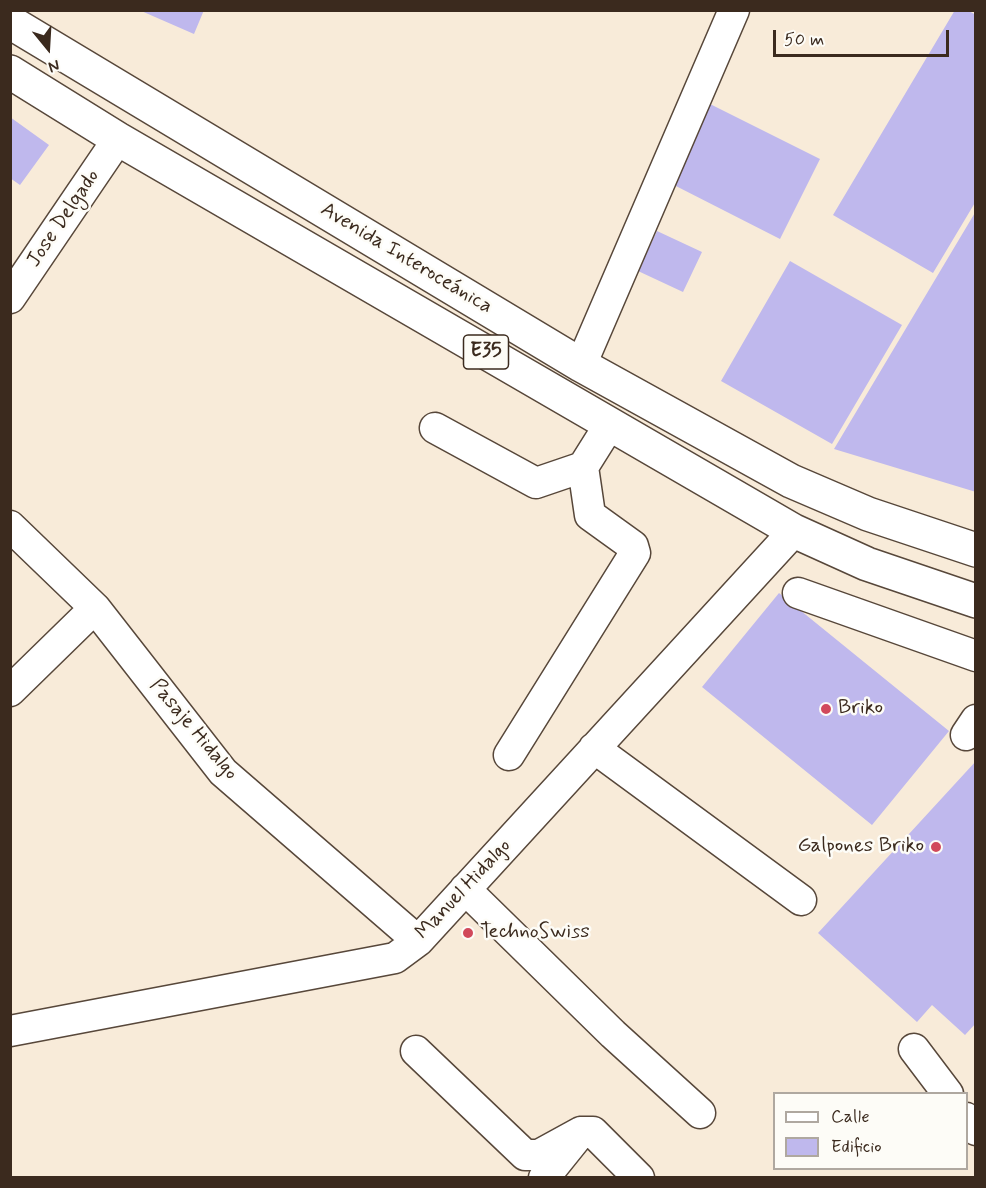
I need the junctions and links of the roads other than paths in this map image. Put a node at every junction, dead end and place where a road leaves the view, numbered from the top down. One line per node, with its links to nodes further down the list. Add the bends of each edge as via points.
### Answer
1 (734, 10): 6 (street)
2 (10, 22): 6 (highway, Avenida Interoceánica / E35)
3 (10, 72): 4 (highway, Avenida Interoceánica / E35)
4 (118, 139): 5 (street, Jose Delgado); 7 (highway, Avenida Interoceánica / E35)
5 (10, 298)
6 (581, 365): 14 (highway, Avenida Interoceánica / E35, via 791,481 868,514)
7 (610, 424): 9 (street); 13 (highway, Avenida Interoceánica / E35)
8 (435, 428): 10 (street)
9 (583, 467): 10 (street); 11 (street)
10 (536, 483): 11 (street)
11 (590, 515): 21 (street, via 633,546 633,561)
12 (10, 526): 17 (street, Pasaje Hidalgo)
13 (794, 531): 16 (highway, Avenida Interoceánica / E35, via 867,564); 20 (street, Manuel Hidalgo)
14 (975, 550)
15 (798, 593): 18 (street)
16 (975, 602)
17 (95, 608): 19 (street); 24 (street, Pasaje Hidalgo, via 223,772)
18 (975, 656)
19 (10, 691)
20 (594, 748): 22 (street, Manuel Hidalgo); 23 (street)
21 (509, 755)
22 (465, 889): 24 (street, Manuel Hidalgo); 29 (street)
23 (801, 900)
24 (418, 941): 25 (street, Manuel Hidalgo, via 395,958)
25 (10, 1031)
26 (914, 1049): 28 (street)
27 (416, 1051): 30 (street, via 525,1155 539,1155)
28 (946, 1092)
29 (700, 1113)
30 (581, 1132): 31 (street); 32 (street, via 592,1132)
31 (544, 1178)
32 (639, 1178)

